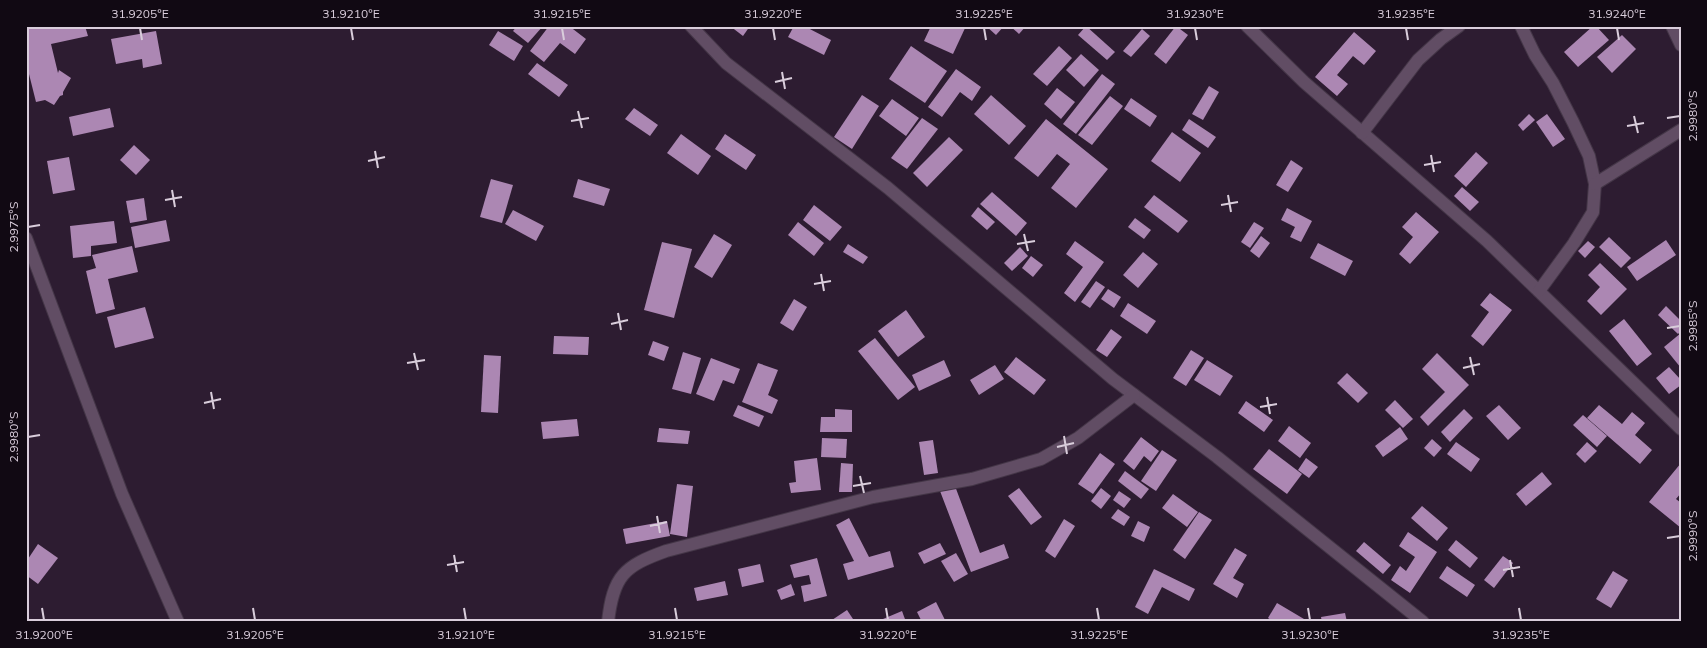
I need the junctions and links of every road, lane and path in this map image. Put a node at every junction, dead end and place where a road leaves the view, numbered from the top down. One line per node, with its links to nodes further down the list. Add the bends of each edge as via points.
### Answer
1 (691, 26): 12 (street, via 726,63 888,188)
2 (1247, 26): 8 (street)
3 (1459, 26): 8 (street, via 1418,60)
4 (1520, 26): 9 (street, via 1573,122 1589,156)
5 (1672, 26): 6 (street)
6 (1681, 45)
7 (1681, 130): 9 (street)
8 (1362, 133): 11 (street, via 1487,241)
9 (1595, 184): 11 (street, via 1592,212)
10 (26, 238): 14 (street, via 122,494)
11 (1539, 291): 13 (street)
12 (1134, 395): 15 (street, via 1078,438 1041,459 972,479 839,506 645,559 627,569 614,589); 16 (street, via 1217,457)
13 (1680, 426)
14 (178, 622)
15 (608, 622)
16 (1423, 622)

